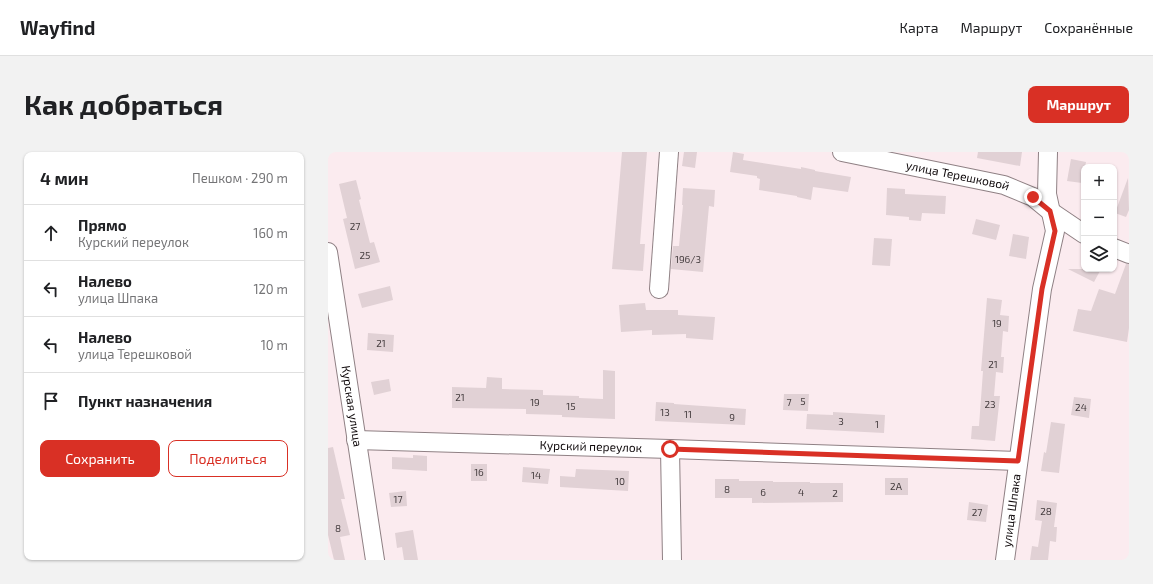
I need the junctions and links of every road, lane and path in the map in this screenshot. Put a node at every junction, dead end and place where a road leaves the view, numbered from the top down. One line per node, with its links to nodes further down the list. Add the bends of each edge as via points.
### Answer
1 (668, 152): 9 (street)
2 (842, 152): 4 (street, улица Терешковой, via 1004,185 1033,197)
3 (1048, 152): 4 (street, улица Шпака)
4 (1050, 211): 5 (street, улица Терешковой); 12 (street, улица Шпака, via 1055,231 1042,289)
5 (1081, 232)
6 (1117, 249): 8 (street)
7 (328, 252): 10 (street, Курская улица)
8 (1129, 254)
9 (659, 289)
10 (356, 440): 11 (street, Курский переулок); 13 (street, Курская улица)
11 (670, 449): 12 (street, Курский переулок); 14 (street)
12 (1018, 461): 15 (street, улица Шпака)
13 (375, 560)
14 (672, 560)
15 (1005, 560)

